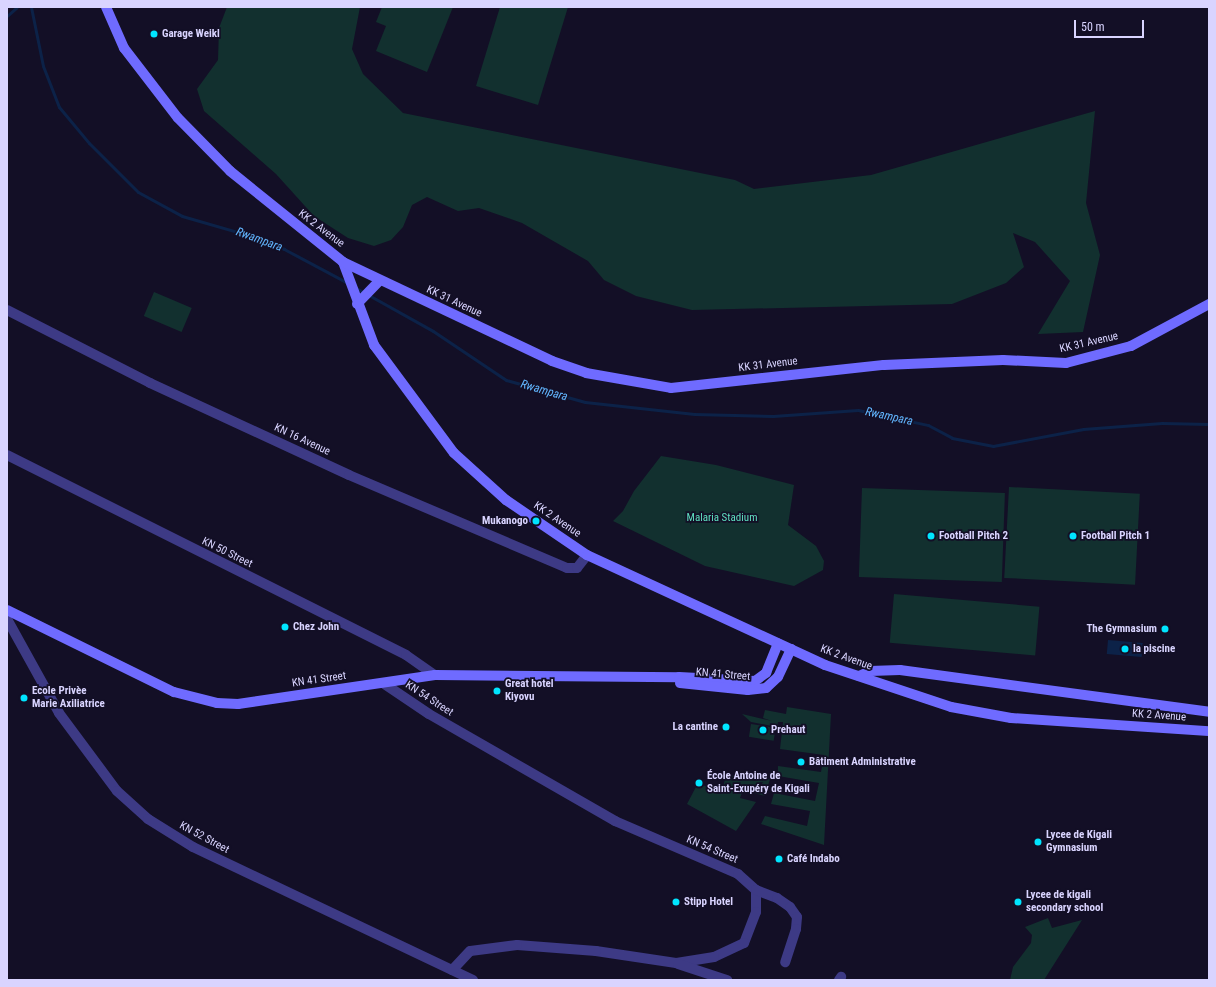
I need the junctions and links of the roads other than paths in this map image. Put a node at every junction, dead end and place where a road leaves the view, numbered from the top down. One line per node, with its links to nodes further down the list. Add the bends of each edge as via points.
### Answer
1 (106, 7): 2 (main road, KK 2 Avenue, via 124,48 178,118 230,171)
2 (343, 262): 3 (main road, KK 31 Avenue); 4 (main road, KK 2 Avenue)
3 (380, 280): 4 (main road); 5 (main road, KK 31 Avenue, via 552,361 586,373 671,388 884,365 1003,360 1066,363 1131,346)
4 (357, 304): 8 (main road, KK 2 Avenue, via 374,345 454,453 506,500)
5 (1209, 304)
6 (7, 310): 8 (street, KN 16 Avenue, via 164,389 349,475 567,568 577,568)
7 (7, 455): 13 (street, KN 50 Street, via 406,655)
8 (587, 555): 11 (main road, KK 2 Avenue)
9 (7, 610): 16 (main road, KN 41 Street, via 174,692 216,703 238,704)
10 (7, 619): 22 (street, KN 52 Street, via 59,713 117,791 148,819 193,847)
11 (778, 643): 12 (main road, KK 2 Avenue); 15 (main road, KN 41 Street, via 769,666 759,680)
12 (791, 649): 14 (main road, KK 2 Avenue); 15 (main road, KN 41 Street, via 778,677 762,689 707,687)
13 (435, 675): 15 (main road, KN 41 Street); 16 (main road, KN 41 Street)
14 (859, 676): 17 (main road, via 870,671 900,670); 18 (main road, KK 2 Avenue, via 951,707 988,714)
15 (655, 678)
16 (383, 683): 19 (street, KN 54 Street, via 468,737 615,821 738,874)
17 (1209, 712)
18 (1209, 731)
19 (756, 890): 20 (street, via 777,898 790,907 797,918); 21 (street, via 756,912 744,943 714,957)
20 (785, 962)
21 (676, 963): 22 (street, via 596,951 517,945 470,950); 24 (street)
22 (452, 970): 23 (street, KN 52 Street)
23 (473, 980)
24 (727, 980)

